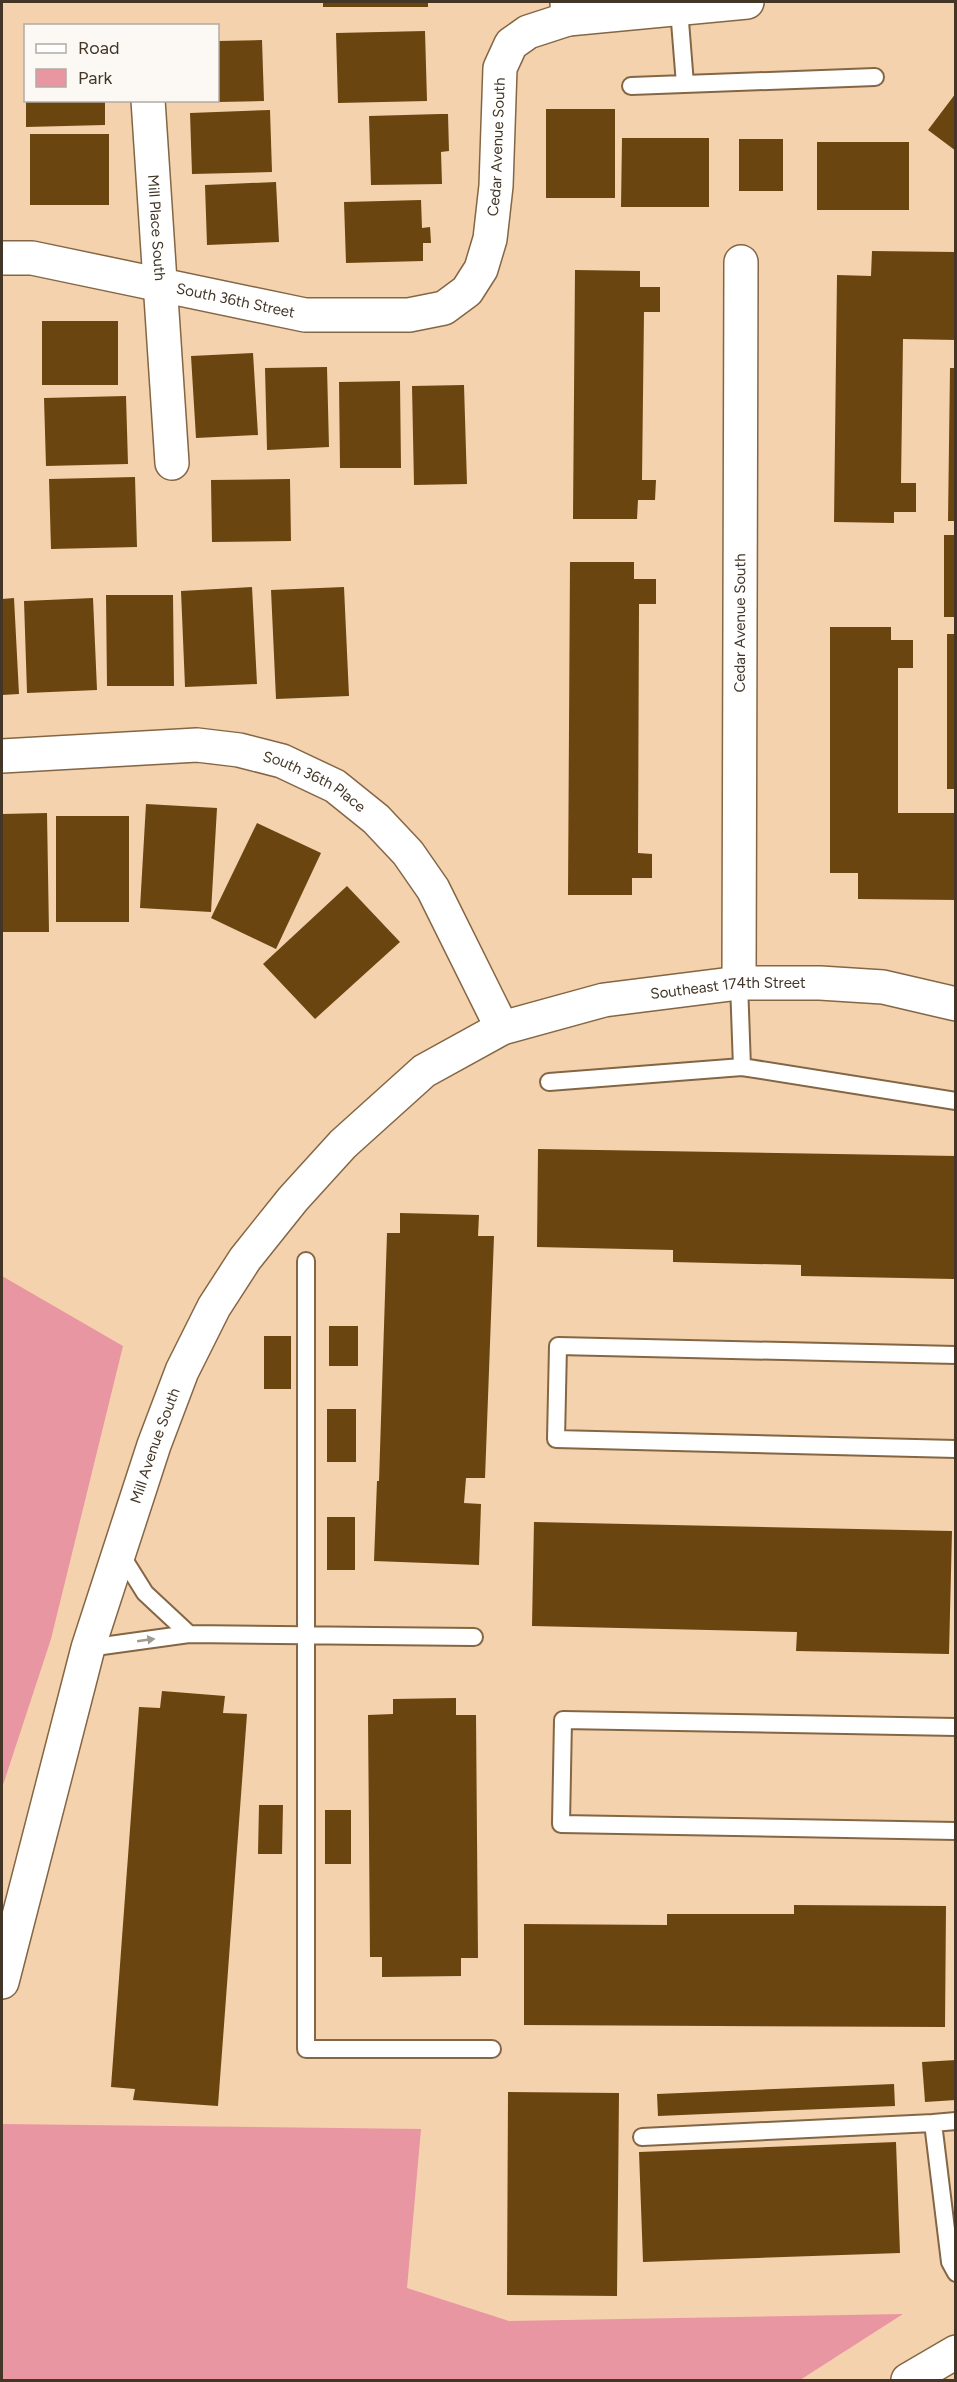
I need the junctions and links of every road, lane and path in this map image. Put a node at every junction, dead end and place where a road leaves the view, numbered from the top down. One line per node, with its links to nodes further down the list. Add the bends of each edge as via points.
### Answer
1 (747, 2): 2 (street)
2 (679, 9): 3 (street); 5 (lane)
3 (567, 10): 11 (street, Cedar Avenue South, via 511,44 500,68 490,239 481,269)
4 (875, 77): 5 (lane)
5 (685, 84): 6 (lane)
6 (631, 86)
7 (148, 102): 10 (street, Mill Place South)
8 (2, 258): 10 (street, South 36th Street, via 32,258)
9 (741, 262): 14 (street, Cedar Avenue South)
10 (159, 286): 11 (street, South 36th Street, via 305,315 409,315 444,308); 12 (street, Mill Place South)
11 (467, 291)
12 (172, 463)
13 (2, 756): 16 (street, South 36th Place, via 197,745 282,761 335,786 376,819 408,853 433,889)
14 (739, 983): 15 (street, Southeast 174th Street, via 883,987); 16 (street, Southeast 174th Street, via 604,1000); 17 (lane)
15 (956, 1004)
16 (502, 1028): 23 (street, Mill Avenue South, via 424,1071 343,1144 245,1259 214,1307 182,1371)
17 (742, 1067): 18 (lane); 19 (lane)
18 (549, 1082)
19 (956, 1101)
20 (306, 1261): 25 (lane)
21 (956, 1355): 22 (lane, via 558,1346 556,1439)
22 (956, 1449)
23 (119, 1552): 24 (lane, via 145,1593); 27 (street, Mill Avenue South)
24 (189, 1634): 25 (lane); 27 (lane, one-way to 24)
25 (306, 1635): 26 (lane); 31 (lane, via 306,2049)
26 (474, 1637)
27 (88, 1648): 30 (street, Mill Avenue South)
28 (956, 1726): 29 (lane, via 563,1720 561,1824)
29 (956, 1831)
30 (2, 1982)
31 (492, 2049)
32 (956, 2121): 33 (lane)
33 (933, 2123): 34 (lane); 35 (lane, via 950,2262)
34 (642, 2137)
35 (956, 2273)
36 (956, 2352): 37 (street)
37 (908, 2380)

